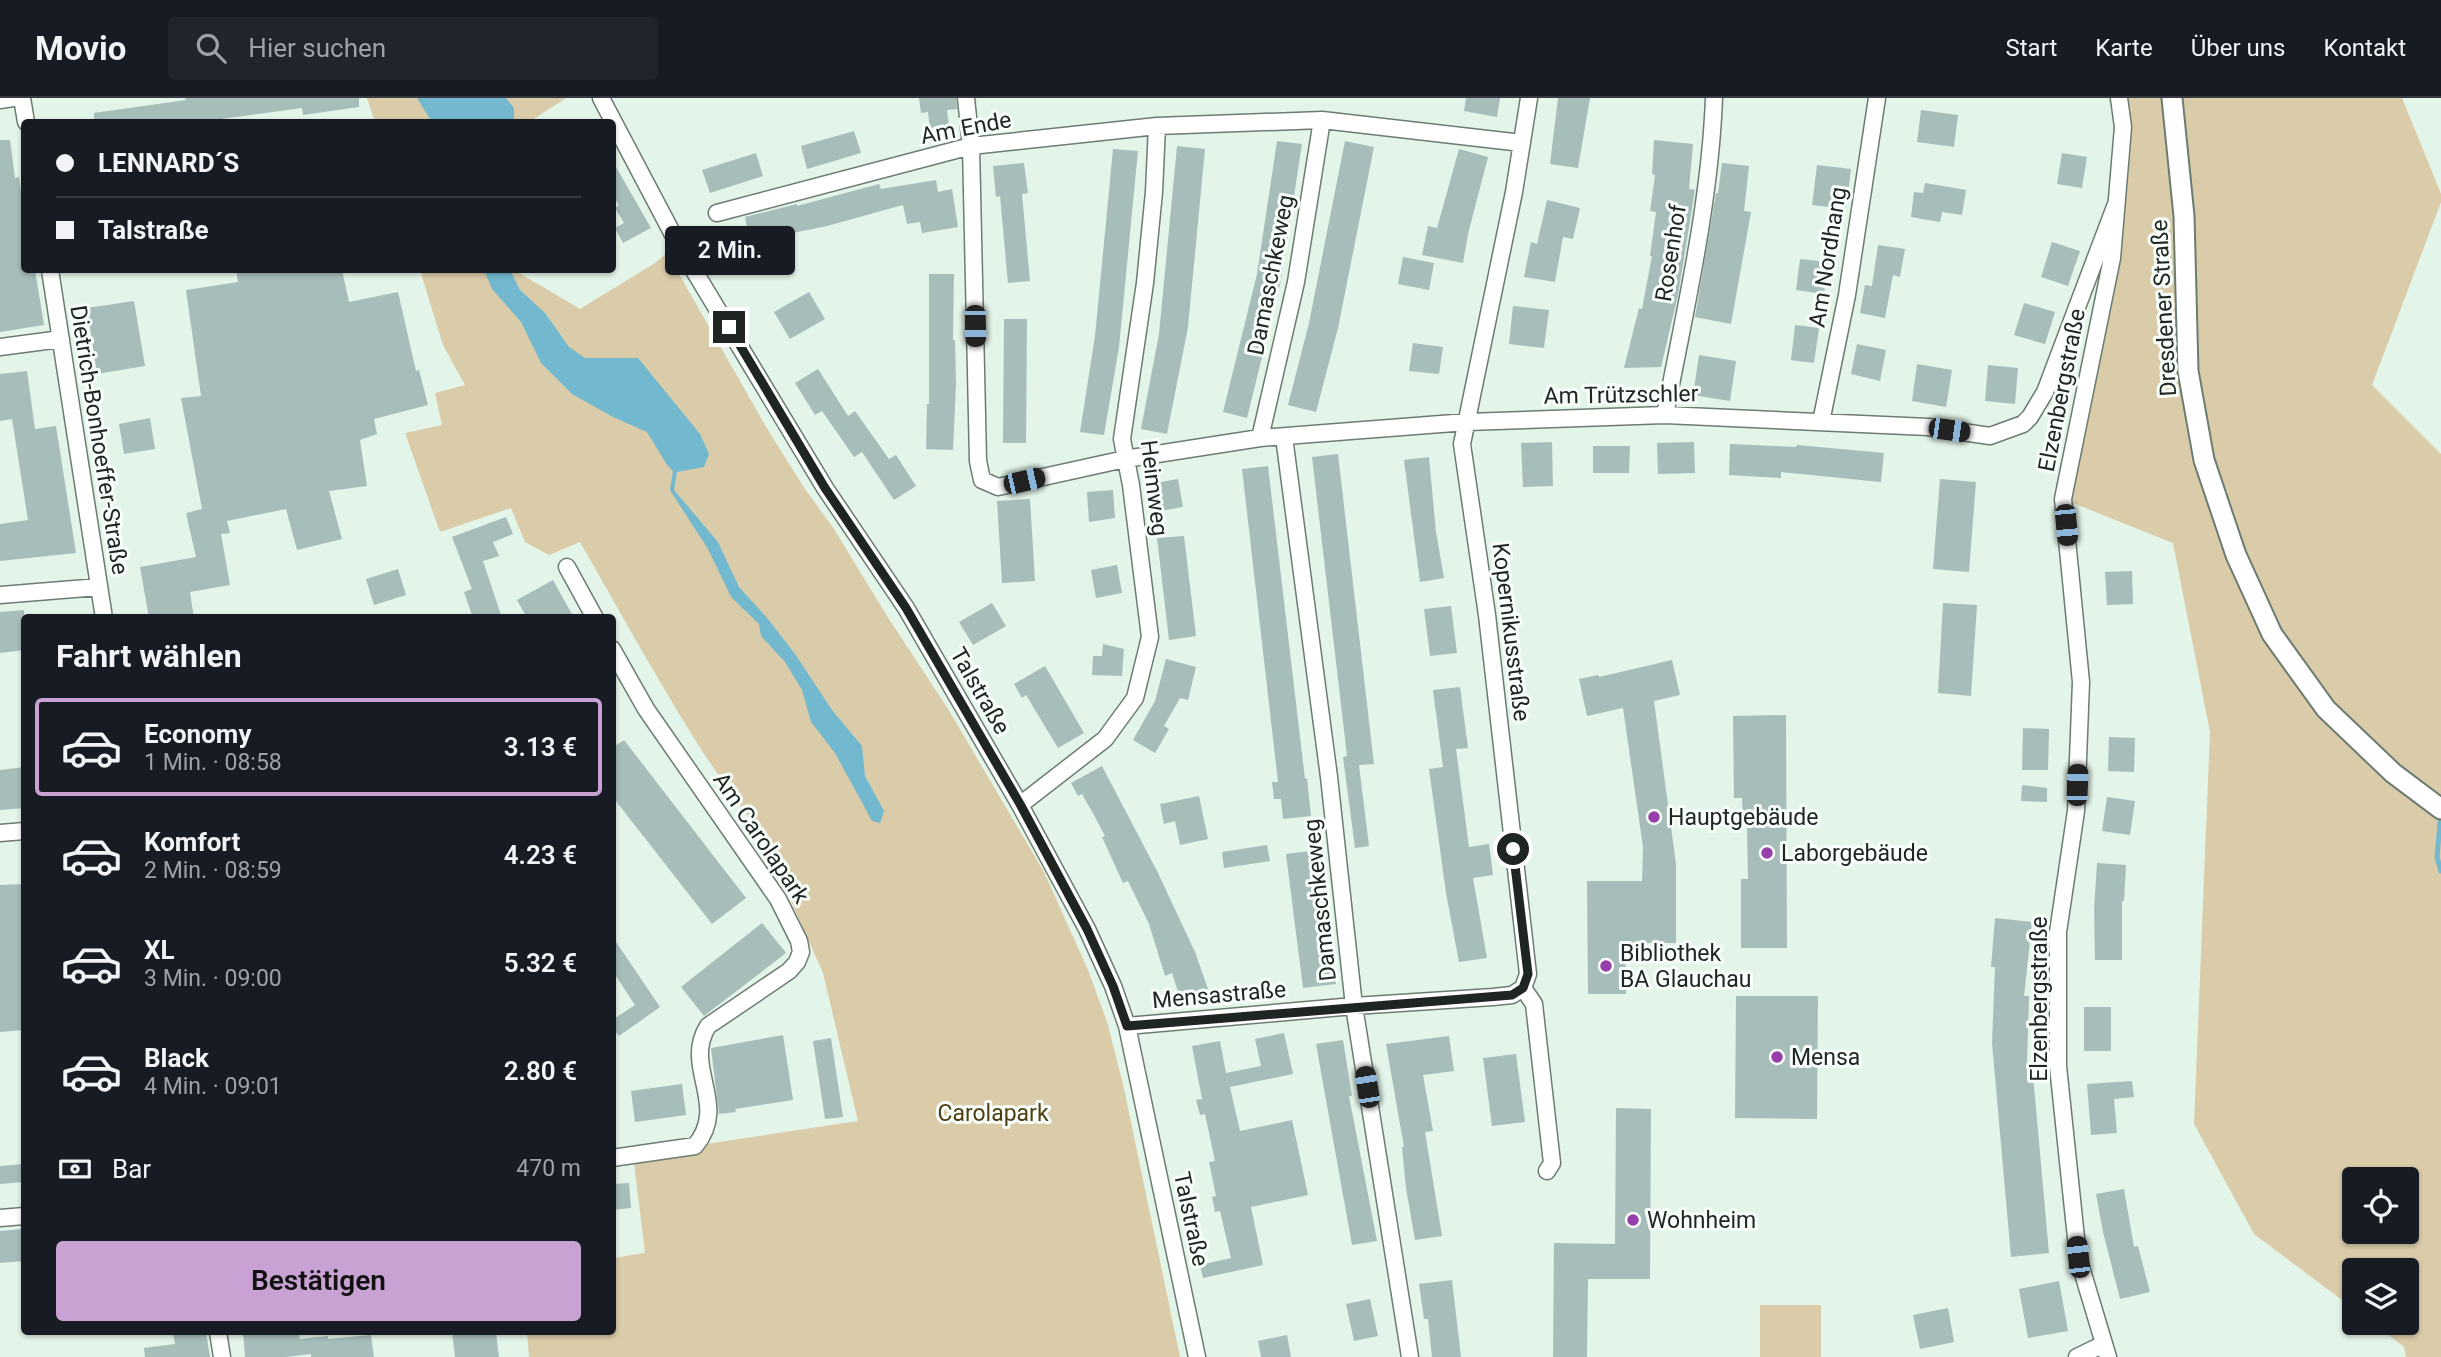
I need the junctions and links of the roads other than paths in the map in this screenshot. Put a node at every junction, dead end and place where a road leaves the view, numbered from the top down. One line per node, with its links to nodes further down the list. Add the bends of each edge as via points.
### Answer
1 (13, 98): 10 (street)
2 (22, 98): 11 (street)
3 (601, 98): 12 (street, Talstraße)
4 (966, 98): 17 (street)
5 (1529, 98): 16 (street, Kopernikusstraße)
6 (1714, 98): 23 (street, Rosenhof, via 1697,250)
7 (1877, 98): 25 (street, Am Nordhang, via 1847,295)
8 (2119, 98): 18 (street, Elzenbergstraße, via 2123,127)
9 (2172, 98): 36 (street, Dresdener Straße, via 2184,216 2188,371 2204,460 2236,555 2272,634 2326,709 2393,773)
10 (0, 100)
11 (26, 119)
12 (612, 119)
13 (1322, 120): 15 (street, Am Ende); 16 (street, Am Ende); 27 (street, Damaschkeweg, via 1296,282)
14 (616, 126): 35 (street, Talstraße, via 678,244 825,488 906,608)
15 (1157, 126): 17 (street, Am Ende); 28 (street, Heimweg, via 1145,283 1122,439)
16 (1522, 143): 24 (street, Kopernikusstraße)
17 (971, 146): 19 (street, Am Ende); 28 (street, Am Trützschler, via 982,480 999,487)
18 (2116, 204): 25 (street, Am Trützschler, via 2045,392 2023,424 1990,436 1928,427); 47 (street, Elzenbergstraße, via 2112,258 2063,499 2081,682 2076,811 2058,932 2058,1066 2078,1257)
19 (717, 213)
20 (50, 273): 21 (street, Dietrich-Bonhoeffer-Straße)
21 (61, 339): 22 (street); 30 (street, Dietrich-Bonhoeffer-Straße)
22 (0, 347)
23 (1665, 415): 24 (street, Am Trützschler); 25 (street, Am Trützschler)
24 (1467, 422): 26 (street, Am Trützschler); 39 (street, Kopernikusstraße, via 1462,444 1487,615 1528,974)
25 (1821, 422)
26 (1284, 437): 27 (street, Am Trützschler); 40 (street, Damaschkeweg)
27 (1260, 438): 28 (street, Am Trützschler)
28 (1125, 459): 35 (street, Heimweg, via 1150,637 1135,698 1105,738)
29 (566, 567): 33 (street)
30 (99, 587): 31 (street); 32 (street, Dietrich-Bonhoeffer-Straße)
31 (0, 595)
32 (103, 614)
33 (593, 614)
34 (616, 656): 42 (street, Am Carolapark, via 646,709 778,900 801,952 789,971 708,1026 700,1038 698,1051 709,1112 708,1127 695,1146)
35 (1020, 804): 41 (street, Talstraße, via 1087,929)
36 (2435, 805)
37 (21, 831): 38 (street)
38 (0, 833)
39 (1523, 988): 40 (street, Mensastraße, via 1493,998); 43 (street, Kopernikusstraße, via 1534,1004 1552,1163)
40 (1354, 1006): 41 (street, Mensastraße); 50 (street, Damaschkeweg)
41 (1127, 1026): 49 (street, Talstraße)
42 (616, 1157)
43 (1547, 1171)
44 (21, 1216): 45 (street)
45 (0, 1218)
46 (218, 1335): 48 (street)
47 (2106, 1351): 51 (street)
48 (222, 1357)
49 (1197, 1357)
50 (1410, 1357)
51 (2077, 1357)

